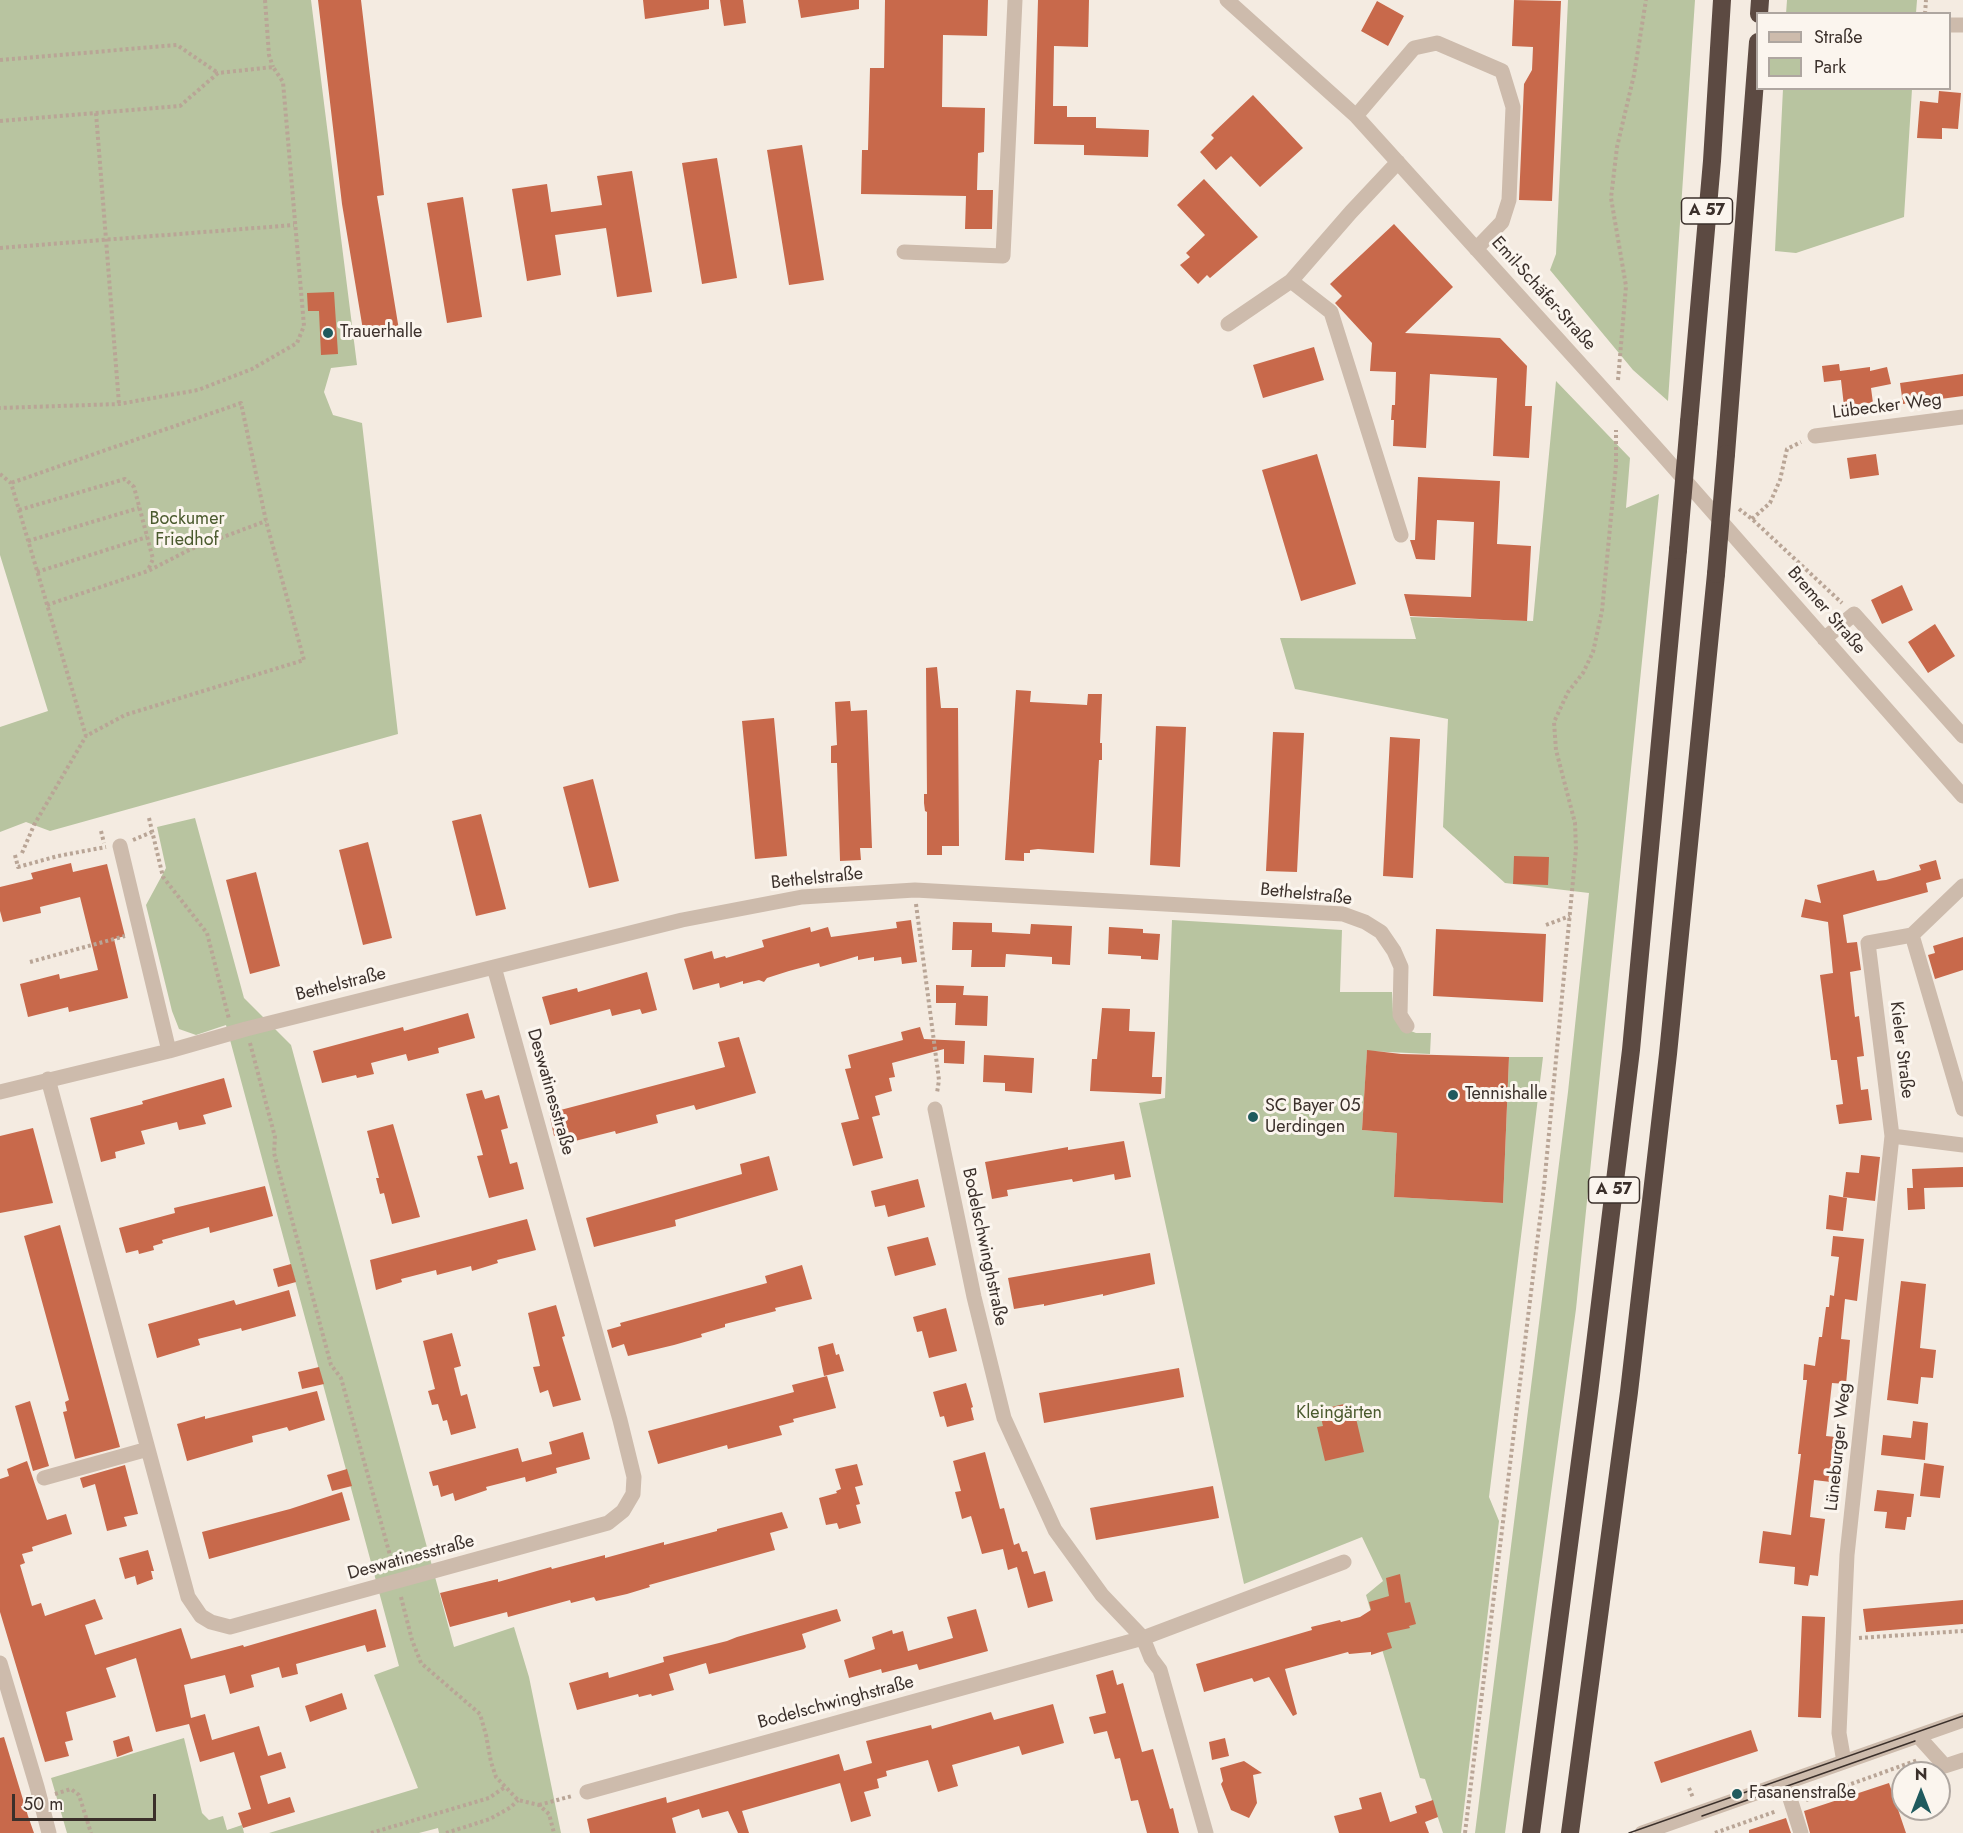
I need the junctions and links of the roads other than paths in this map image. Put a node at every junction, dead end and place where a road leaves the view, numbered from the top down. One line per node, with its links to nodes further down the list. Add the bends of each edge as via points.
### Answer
1 (1015, 0): 8 (street, via 1004,256)
2 (1227, 0): 5 (street, Emil-Schäfer-Straße)
3 (1722, 0): 43 (highway, A 57, bridge, via 1712,161 1631,1050)
4 (1756, 68): 41 (highway, A 57, bridge, via 1716,574 1666,1077 1629,1392)
5 (1356, 116): 6 (street, Emil-Schäfer-Straße); 7 (street, via 1414,48 1437,43 1502,71 1513,107 1509,200 1502,222)
6 (1398, 162): 7 (street, Emil-Schäfer-Straße); 9 (street)
7 (1476, 249): 13 (street, Emil-Schäfer-Straße)
8 (904, 252)
9 (1291, 281): 10 (street); 14 (street, via 1331,312)
10 (1228, 324)
11 (1963, 417): 12 (street, Lübecker Weg)
12 (1815, 436)
13 (1660, 452): 15 (street, Bremer Straße)
14 (1401, 534)
15 (1824, 639): 16 (street, via 1854,614); 17 (street, Bremer Straße)
16 (1963, 736)
17 (1963, 796)
18 (120, 846): 23 (street)
19 (1963, 886): 20 (street)
20 (1912, 935): 27 (street, Kieler Straße); 28 (street, Kieler Straße, via 1868,943)
21 (494, 967): 22 (street, Bethelstraße, via 682,920 802,897 915,890 1343,914 1381,932 1394,951 1401,967 1400,1015); 23 (street, Bethelstraße); 30 (street, Deswatinesstraße, via 634,1477 633,1494 623,1511 608,1523 230,1627 201,1616 188,1597)
22 (1407, 1026)
23 (169, 1051): 24 (street, Bethelstraße)
24 (48, 1079): 25 (street, Bethelstraße); 30 (street, Deswatinesstraße)
25 (0, 1092)
26 (935, 1109): 33 (street, Bodelschwinghstraße, via 1004,1418 1055,1530 1102,1596)
27 (1963, 1109)
28 (1892, 1136): 29 (street); 38 (street, Lüneburger Weg, via 1847,1556 1839,1733)
29 (1963, 1145)
30 (148, 1449): 31 (street)
31 (44, 1478)
32 (1344, 1562): 33 (street, Bodelschwinghstraße)
33 (1143, 1638): 40 (street, Bodelschwinghstraße); 45 (street, Bodelschwinghstraße, via 1160,1670)
34 (0, 1663): 44 (street)
35 (1963, 1720): 36 (street)
36 (1918, 1736): 37 (street, via 1946,1766); 38 (street)
37 (1963, 1760)
38 (1844, 1762): 39 (street)
39 (1785, 1783): 42 (street); 47 (street)
40 (587, 1792)
41 (1571, 1824)
42 (1663, 1830): 46 (street)
43 (1532, 1831)
44 (49, 1833)
45 (1206, 1833)
46 (1642, 1833)
47 (1802, 1833)

